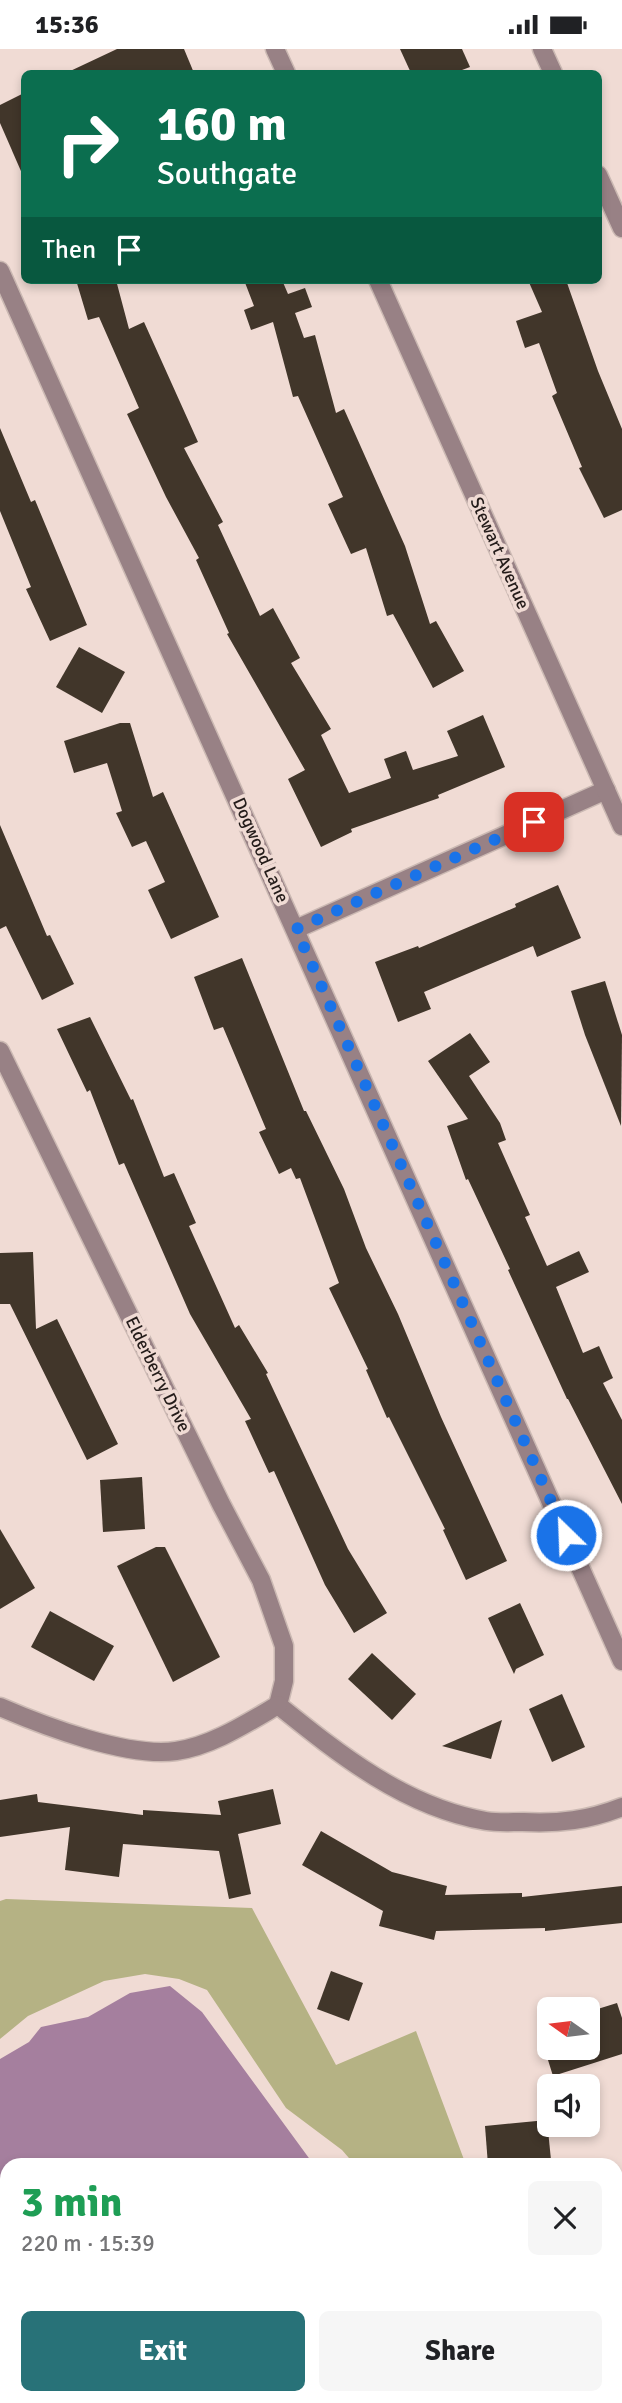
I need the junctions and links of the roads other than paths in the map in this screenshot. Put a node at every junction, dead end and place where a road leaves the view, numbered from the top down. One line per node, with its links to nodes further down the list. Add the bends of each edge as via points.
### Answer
1 (275, 49): 3 (street)
2 (542, 49): 4 (street)
3 (285, 70)
4 (552, 70)
5 (602, 184): 6 (street)
6 (622, 228)
7 (0, 271): 11 (street, Dogwood Lane)
8 (380, 284): 9 (street, Stewart Avenue)
9 (606, 790): 10 (street, Stewart Avenue); 11 (street)
10 (622, 826)
11 (296, 929): 13 (street, Dogwood Lane)
12 (0, 1051): 14 (street, Elderberry Drive, via 261,1580 284,1646 284,1681)
13 (622, 1661)
14 (278, 1705): 15 (street, via 226,1735 175,1751 132,1749 47,1728); 16 (street, via 388,1786 437,1808 487,1821 555,1823 595,1818)
15 (0, 1707)
16 (622, 1807)

